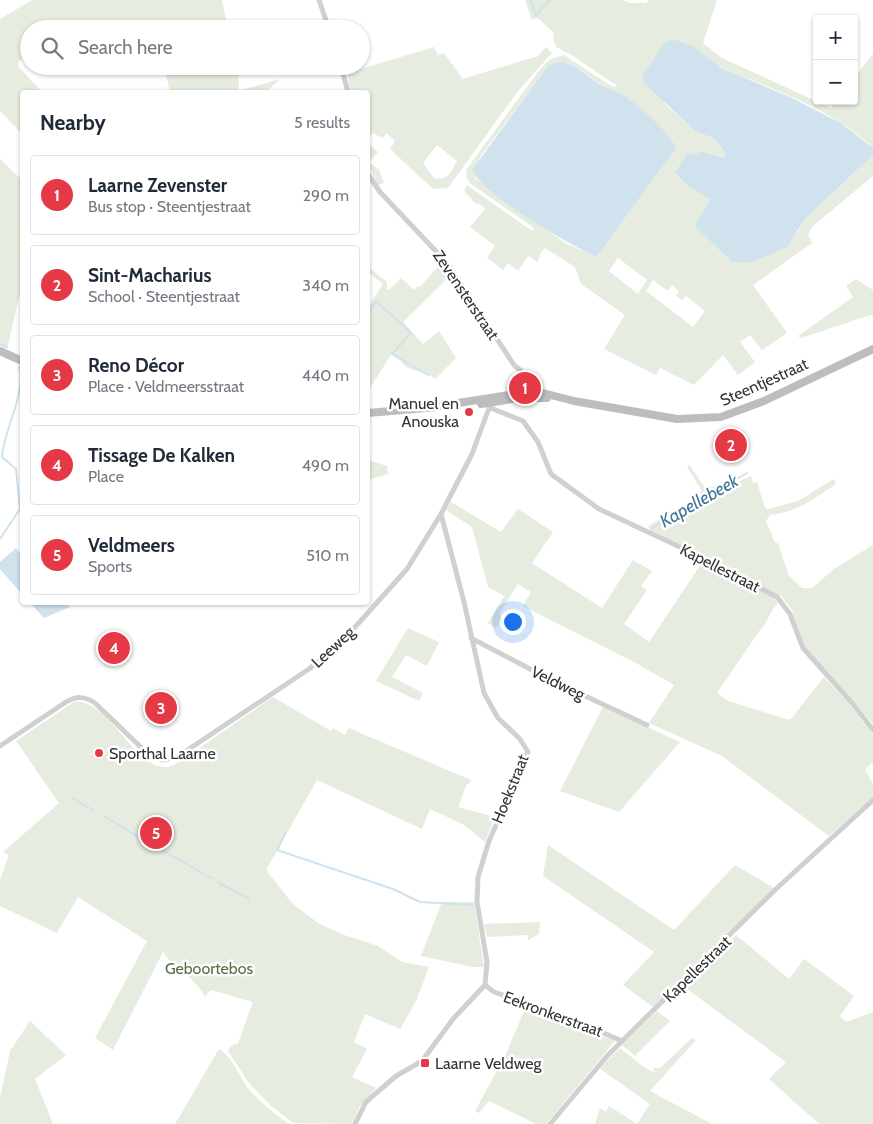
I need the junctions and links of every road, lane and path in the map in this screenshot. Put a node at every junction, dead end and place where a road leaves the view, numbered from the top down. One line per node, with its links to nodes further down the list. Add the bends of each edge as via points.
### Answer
1 (320, 0): 2 (street)
2 (326, 20)
3 (343, 75): 4 (street)
4 (347, 90)
5 (370, 177): 9 (street, Zevensterstraat, via 380,192 448,264 514,365 532,380)
6 (873, 348): 9 (street, Steentjestraat, via 764,401 720,417 677,419)
7 (0, 351): 8 (street)
8 (20, 360)
9 (535, 394): 10 (street, Steentjestraat)
10 (491, 403): 11 (street, Steentjestraat); 12 (street, via 472,454); 15 (street, Kapellestraat, via 523,421 538,442 551,474 565,486 599,509 777,597 790,614 803,648)
11 (370, 413)
12 (441, 514): 13 (street, Hoekstraat); 16 (street, Leeweg, via 407,569 339,645 309,669 177,757 156,760 85,697 75,698)
13 (471, 638): 14 (street, Veldweg); 18 (street, Hoekstraat, via 484,693 498,718 520,739 528,752 488,841 478,877 477,902 487,962)
14 (647, 725)
15 (873, 730)
16 (0, 746)
17 (873, 800): 19 (street, Kapellestraat)
18 (485, 985): 19 (street, Eekronkerstraat, via 494,992 562,1015); 20 (street, via 453,1018 422,1062 396,1076 366,1102)
19 (622, 1041): 21 (street, Kapellestraat, via 588,1076)
20 (355, 1124)
21 (550, 1124)

